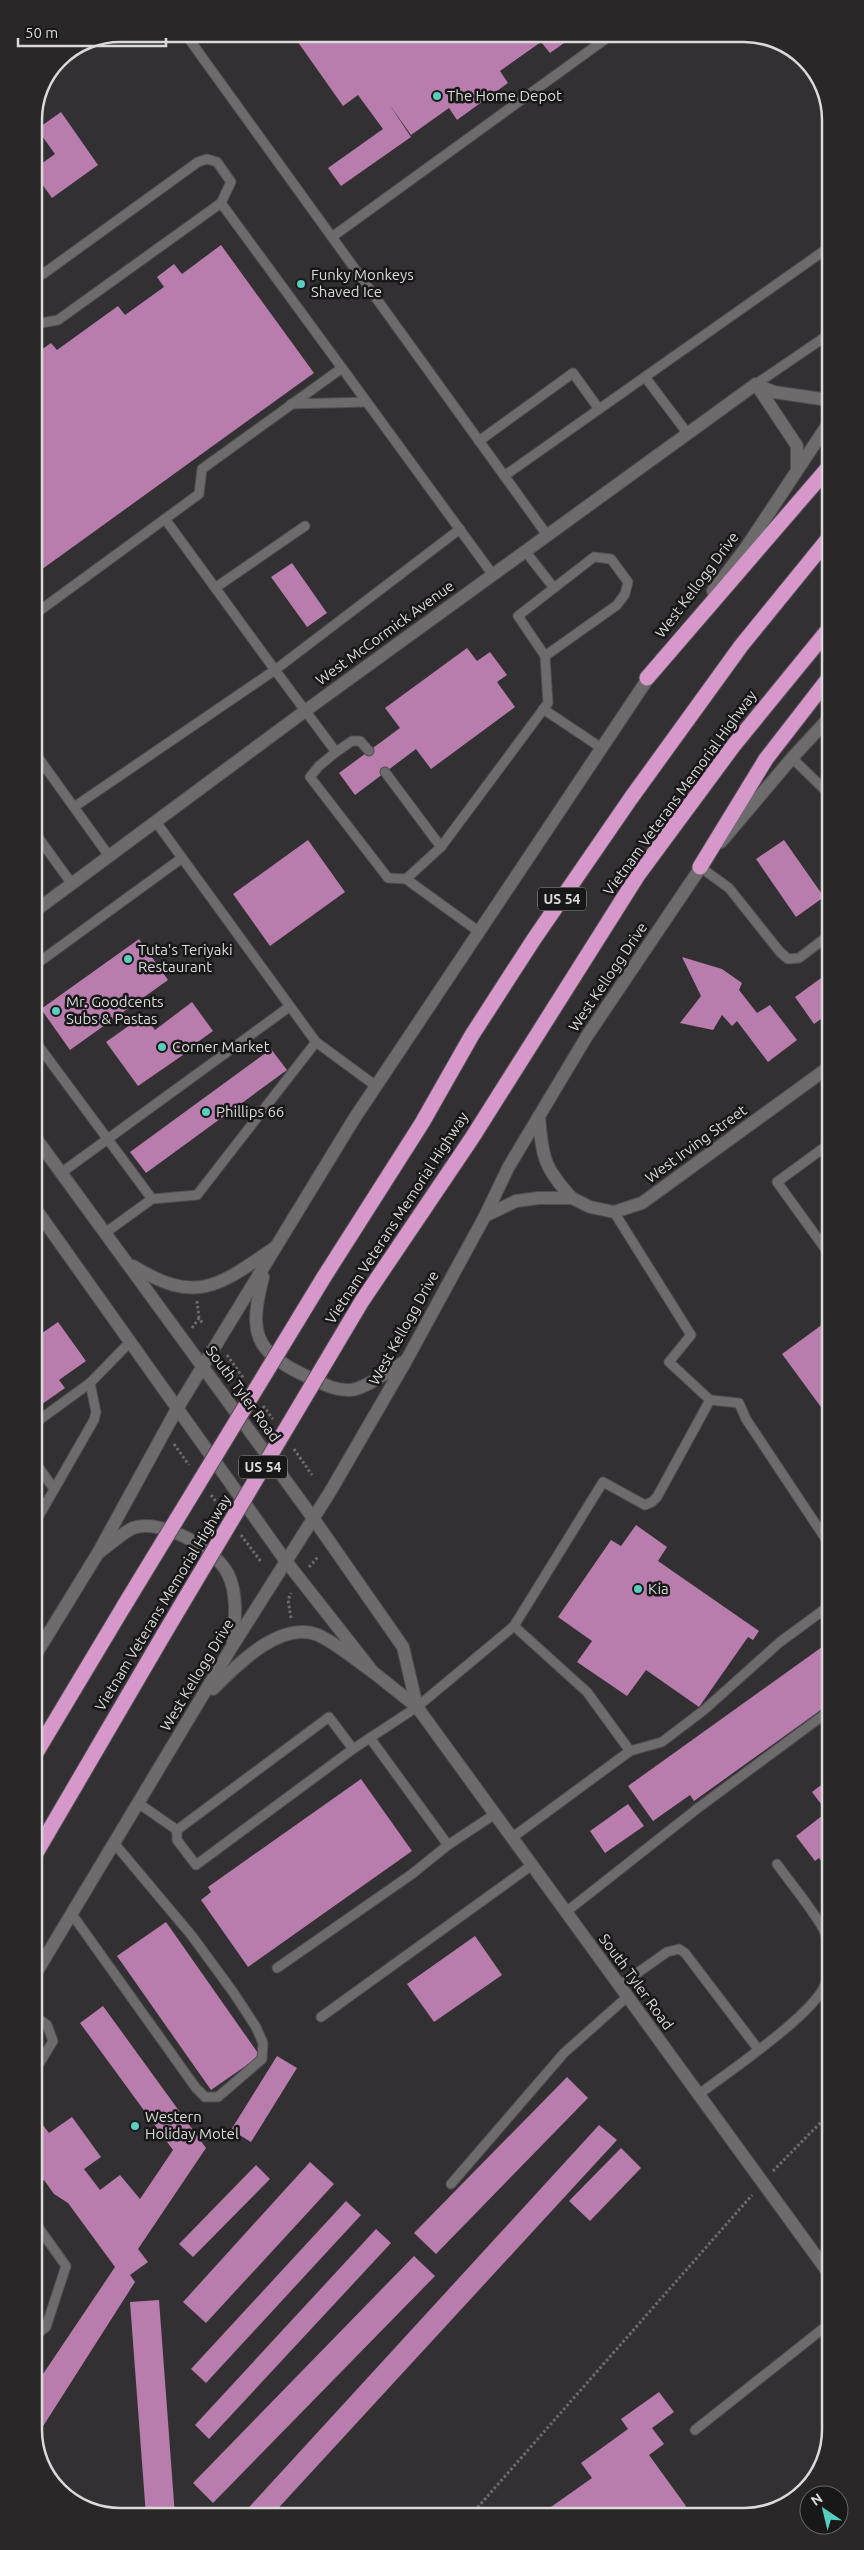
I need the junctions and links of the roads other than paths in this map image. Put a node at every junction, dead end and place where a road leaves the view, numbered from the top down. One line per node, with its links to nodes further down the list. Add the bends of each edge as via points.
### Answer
1 (191, 42): 4 (lane)
2 (600, 43): 4 (lane)
3 (221, 203): 6 (lane, via 231,182 217,162 208,159 198,162); 7 (lane, via 58,320); 9 (lane)
4 (332, 236): 18 (lane)
5 (822, 252): 10 (lane)
6 (43, 274)
7 (42, 323)
8 (822, 340): 11 (lane)
9 (342, 368): 13 (lane); 14 (lane)
10 (645, 377): 15 (lane); 17 (lane)
11 (756, 384): 12 (main road, via 774,392); 17 (main road, West McCormick Avenue); 19 (main road, via 797,446)
12 (822, 399)
13 (366, 402): 14 (lane); 24 (lane)
14 (291, 404): 22 (lane, via 202,469 198,494)
15 (599, 409): 18 (lane, via 574,373); 21 (lane)
16 (822, 433): 19 (main road, West Kellogg Drive)
17 (688, 434): 25 (main road, West McCormick Avenue)
18 (479, 441): 21 (lane)
19 (797, 470): 35 (main road, West Kellogg Drive, via 745,549)
20 (822, 475): 35 (highway)
21 (504, 476): 25 (lane)
22 (165, 519): 29 (lane); 31 (lane)
23 (305, 526): 29 (lane)
24 (460, 529): 28 (lane); 34 (lane)
25 (547, 535): 27 (main road, West McCormick Avenue)
26 (822, 546): 103 (highway, Vietnam Veterans Memorial Highway / US 54, bridge, via 741,646 534,939 472,1035)
27 (525, 551): 28 (main road, West McCormick Avenue); 30 (lane)
28 (493, 574): 38 (main road, West McCormick Avenue)
29 (215, 588): 34 (lane)
30 (554, 588): 33 (lane, via 518,616); 33 (lane, via 594,557 603,556 611,558 628,582 617,605)
31 (42, 608)
32 (822, 637): 110 (highway, Vietnam Veterans Memorial Highway / US 54, bridge, via 734,745 638,875 472,1138 362,1301)
33 (545, 656): 37 (lane, via 548,703)
34 (275, 670): 38 (lane); 47 (lane)
35 (647, 678): 40 (main road, West Kellogg Drive)
36 (822, 687): 53 (highway, via 766,759)
37 (543, 709): 40 (lane); 50 (lane)
38 (305, 711): 42 (lane); 48 (main road, West McCormick Avenue)
39 (822, 726): 43 (main road, West Kellogg Drive)
40 (600, 747): 57 (main road, West Kellogg Drive)
41 (369, 751): 42 (lane, via 360,741 352,740)
42 (336, 752): 54 (lane, via 310,777 388,878)
43 (792, 758): 46 (lane); 53 (main road, West Kellogg Drive)
44 (42, 763): 47 (lane)
45 (385, 772): 50 (lane)
46 (822, 787)
47 (74, 808): 51 (lane)
48 (156, 822): 51 (main road, West McCormick Avenue); 52 (lane)
49 (42, 843): 55 (lane)
50 (440, 847): 54 (lane)
51 (109, 856): 55 (main road, West McCormick Avenue)
52 (182, 858): 59 (lane); 60 (lane)
53 (700, 867): 58 (lane, via 729,888 788,960 799,958); 65 (main road, West Kellogg Drive, via 587,1036)
54 (406, 879): 57 (lane)
55 (72, 884): 56 (main road, West McCormick Avenue)
56 (42, 907)
57 (478, 931): 64 (main road, West Kellogg Drive)
58 (822, 941)
59 (42, 960)
60 (289, 1007): 61 (lane); 66 (lane)
61 (316, 1042): 64 (lane); 71 (lane, via 197,1196)
62 (43, 1052): 66 (lane)
63 (822, 1072): 72 (main road, West Irving Street, via 642,1203)
64 (376, 1086): 77 (main road, West Kellogg Drive)
65 (539, 1116): 70 (main road, via 544,1161 553,1178); 73 (main road, West Kellogg Drive, via 508,1168)
66 (108, 1139): 69 (lane); 71 (lane)
67 (42, 1146): 69 (main road, South Tyler Road)
68 (822, 1149): 76 (lane, via 777,1182)
69 (62, 1173): 75 (main road, South Tyler Road)
70 (572, 1198): 72 (main road, West Irving Street, via 590,1207); 73 (main road, via 516,1201)
71 (152, 1199): 75 (lane)
72 (614, 1212): 84 (lane, via 691,1335 669,1362)
73 (485, 1216): 81 (main road, West Kellogg Drive)
74 (42, 1218): 80 (main road, South Tyler Road)
75 (105, 1233): 78 (main road, South Tyler Road)
76 (822, 1244)
77 (279, 1245): 78 (main road, via 234,1276 200,1289 178,1288 152,1278); 79 (main road, West Kellogg Drive)
78 (126, 1262): 82 (main road, South Tyler Road)
79 (266, 1265): 81 (main road, via 255,1308 256,1332 267,1350 284,1365 333,1388 351,1390); 82 (main road, West Kellogg Drive)
80 (131, 1341): 83 (lane); 85 (main road, South Tyler Road)
81 (406, 1361): 90 (main road, West Kellogg Drive)
82 (203, 1367): 85 (main road, West Kellogg Drive); 90 (main road, South Tyler Road)
83 (90, 1383): 86 (lane); 88 (lane, via 96,1412 94,1420)
84 (710, 1400): 91 (lane, via 739,1403 746,1419); 95 (lane, via 652,1502 638,1503 603,1482)
85 (178, 1407): 92 (main road, West Kellogg Drive); 93 (main road, South Tyler Road)
86 (42, 1419)
87 (42, 1471): 88 (lane)
88 (54, 1489): 89 (lane)
89 (42, 1510)
90 (313, 1518): 93 (main road, West Kellogg Drive); 100 (main road, South Tyler Road, via 403,1647)
91 (822, 1533)
92 (98, 1553): 96 (main road, West Kellogg Drive); 97 (main road, via 133,1528 157,1526 202,1545 228,1574 235,1607)
93 (286, 1560): 97 (main road, West Kellogg Drive); 98 (main road, South Tyler Road)
94 (822, 1611): 105 (lane, via 780,1642 704,1710 662,1742)
95 (514, 1626): 100 (lane); 105 (lane, via 587,1692)
96 (42, 1632)
97 (233, 1645): 99 (main road, West Kellogg Drive)
98 (373, 1672): 99 (main road, via 318,1635 293,1632 248,1655); 100 (main road, South Tyler Road)
99 (203, 1697): 106 (main road, West Kellogg Drive)
100 (417, 1707): 102 (lane); 107 (main road, South Tyler Road)
101 (822, 1716): 115 (lane)
102 (370, 1738): 104 (lane); 112 (lane)
103 (42, 1743)
104 (353, 1749): 108 (lane, via 329,1717); 108 (lane, via 196,1865 177,1840)
105 (630, 1751): 109 (lane)
106 (138, 1803): 108 (lane); 111 (main road, West Kellogg Drive)
107 (495, 1814): 109 (main road, South Tyler Road); 112 (lane)
108 (177, 1830)
109 (512, 1838): 114 (main road, South Tyler Road)
110 (42, 1843)
111 (114, 1844): 116 (main road, West Kellogg Drive); 116 (lane, via 192,1936 233,1992 263,2043 262,2059 218,2097 205,2097)
112 (448, 1845): 119 (lane, via 412,1874)
113 (777, 1864): 117 (lane)
114 (532, 1865): 115 (main road, South Tyler Road); 123 (lane)
115 (566, 1912): 120 (main road, South Tyler Road)
116 (72, 1913): 118 (main road, West Kellogg Drive)
117 (822, 1928)
118 (42, 1963)
119 (277, 1968)
120 (619, 1986): 122 (main road, South Tyler Road); 125 (lane, via 666,1952 679,1949)
121 (822, 1989): 125 (lane, via 811,2004)
122 (627, 1997): 127 (main road, South Tyler Road); 128 (lane, via 564,2053)
123 (322, 2017)
124 (42, 2021): 126 (lane, via 47,2025 53,2042)
125 (758, 2049): 127 (lane)
126 (42, 2059)
127 (698, 2095): 130 (main road, South Tyler Road)
128 (452, 2184)
129 (42, 2232): 132 (lane, via 66,2266 46,2327)
130 (822, 2264)
131 (822, 2329): 133 (lane)
132 (42, 2330)
133 (695, 2430)

